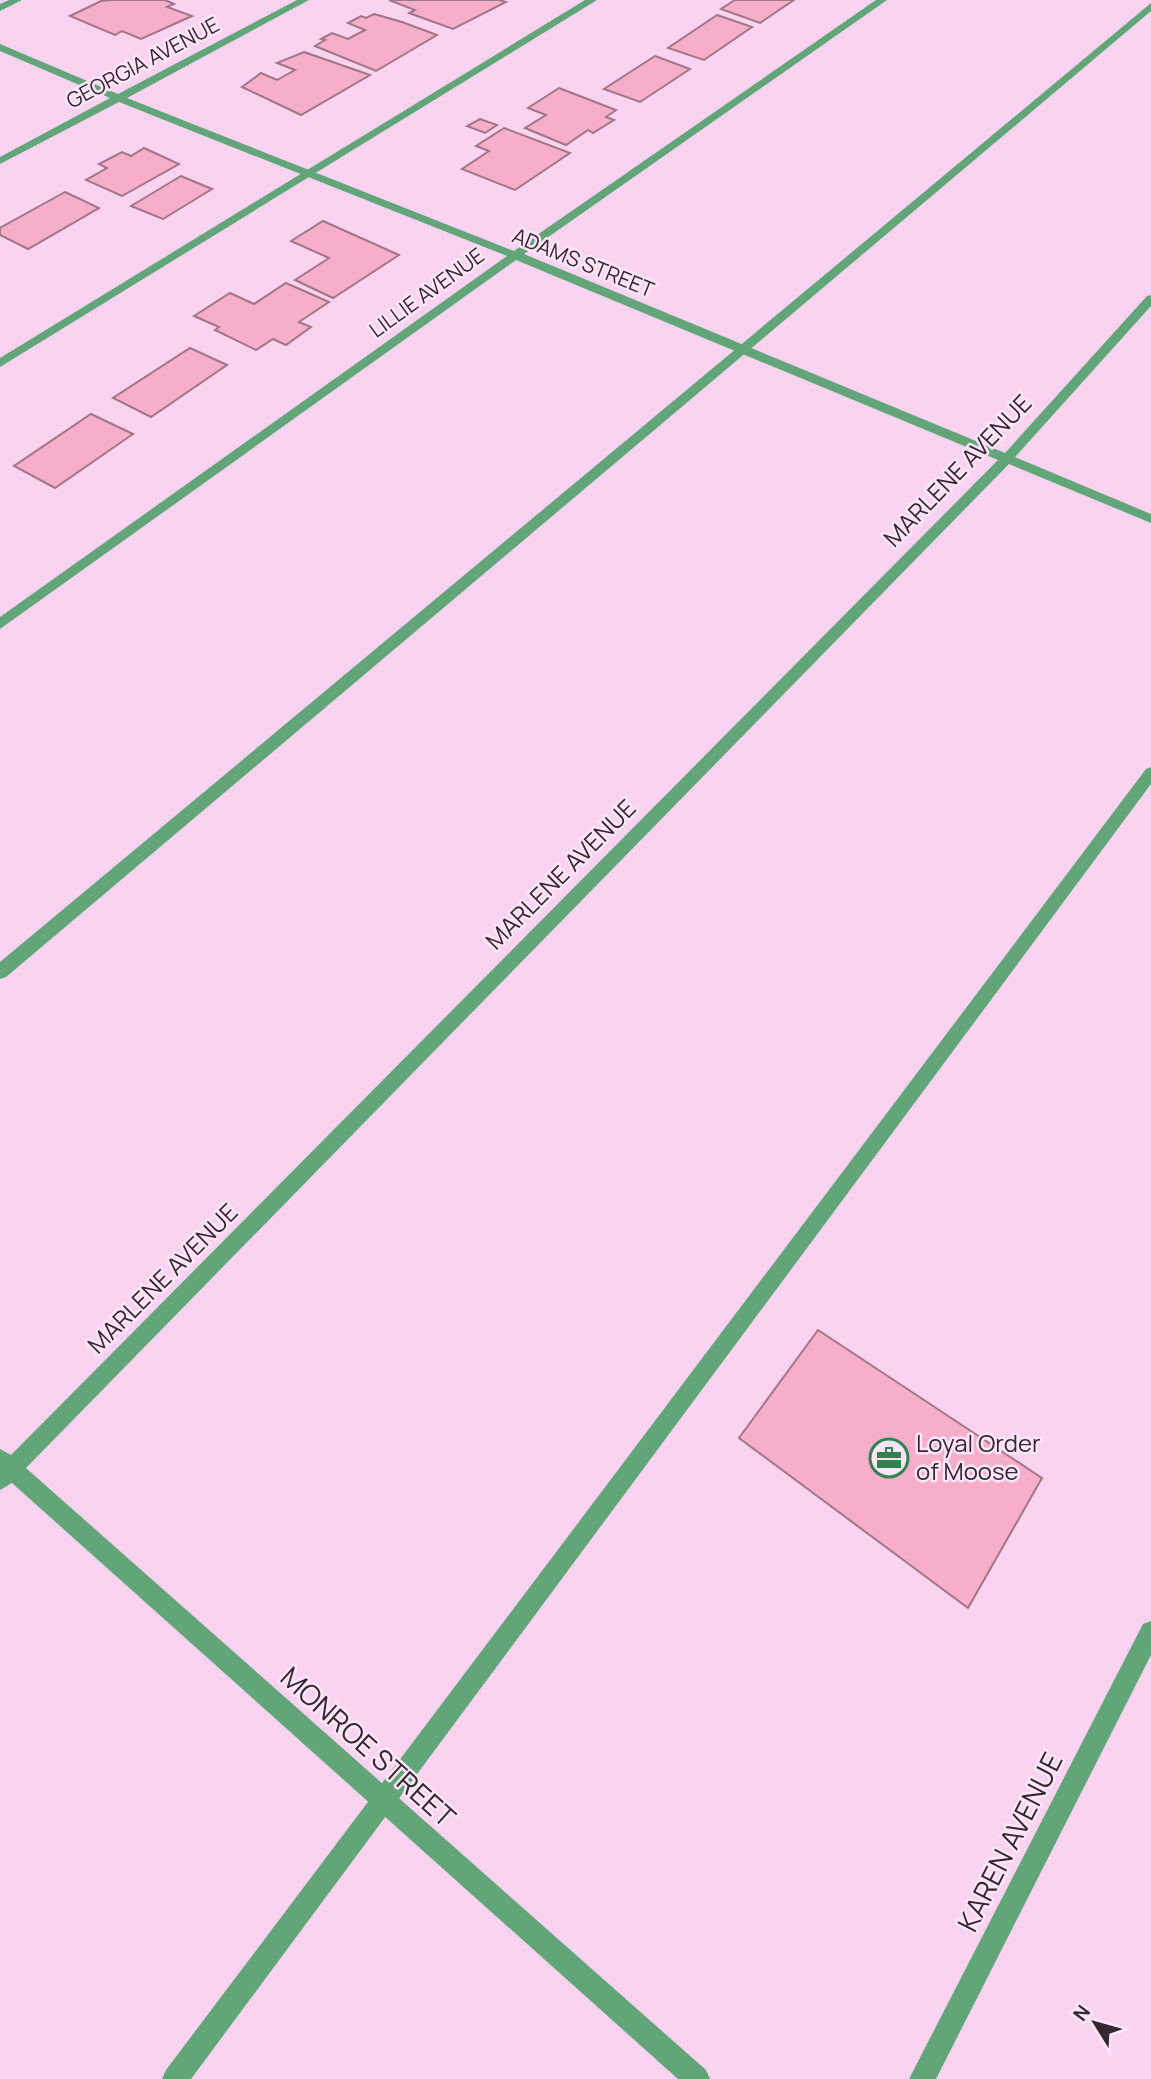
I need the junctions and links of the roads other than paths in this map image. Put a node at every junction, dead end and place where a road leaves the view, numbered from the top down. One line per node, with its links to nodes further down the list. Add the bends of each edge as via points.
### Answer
1 (17, 0): 6 (street)
2 (304, 0): 8 (street, GEORGIA AVENUE)
3 (592, 0): 10 (street)
4 (882, 0): 11 (street, LILLIE AVENUE)
5 (1151, 5): 13 (street)
6 (0, 8)
7 (0, 47): 8 (street, ADAMS STREET)
8 (118, 98): 9 (street, GEORGIA AVENUE); 10 (street, ADAMS STREET)
9 (0, 161)
10 (311, 172): 11 (street, ADAMS STREET); 14 (street)
11 (514, 256): 13 (street, ADAMS STREET); 17 (street, LILLIE AVENUE)
12 (1151, 299): 15 (street, MARLENE AVENUE)
13 (744, 348): 15 (street, ADAMS STREET); 19 (street)
14 (0, 363)
15 (1006, 458): 16 (street, ADAMS STREET); 20 (street, MARLENE AVENUE)
16 (1151, 519)
17 (0, 624)
18 (1151, 773): 22 (street)
19 (0, 972)
20 (4, 1469): 22 (street, MONROE STREET)
21 (1151, 1632): 25 (street, KAREN AVENUE)
22 (382, 1798): 23 (street); 24 (street, MONROE STREET)
23 (175, 2079)
24 (697, 2079)
25 (922, 2079)

